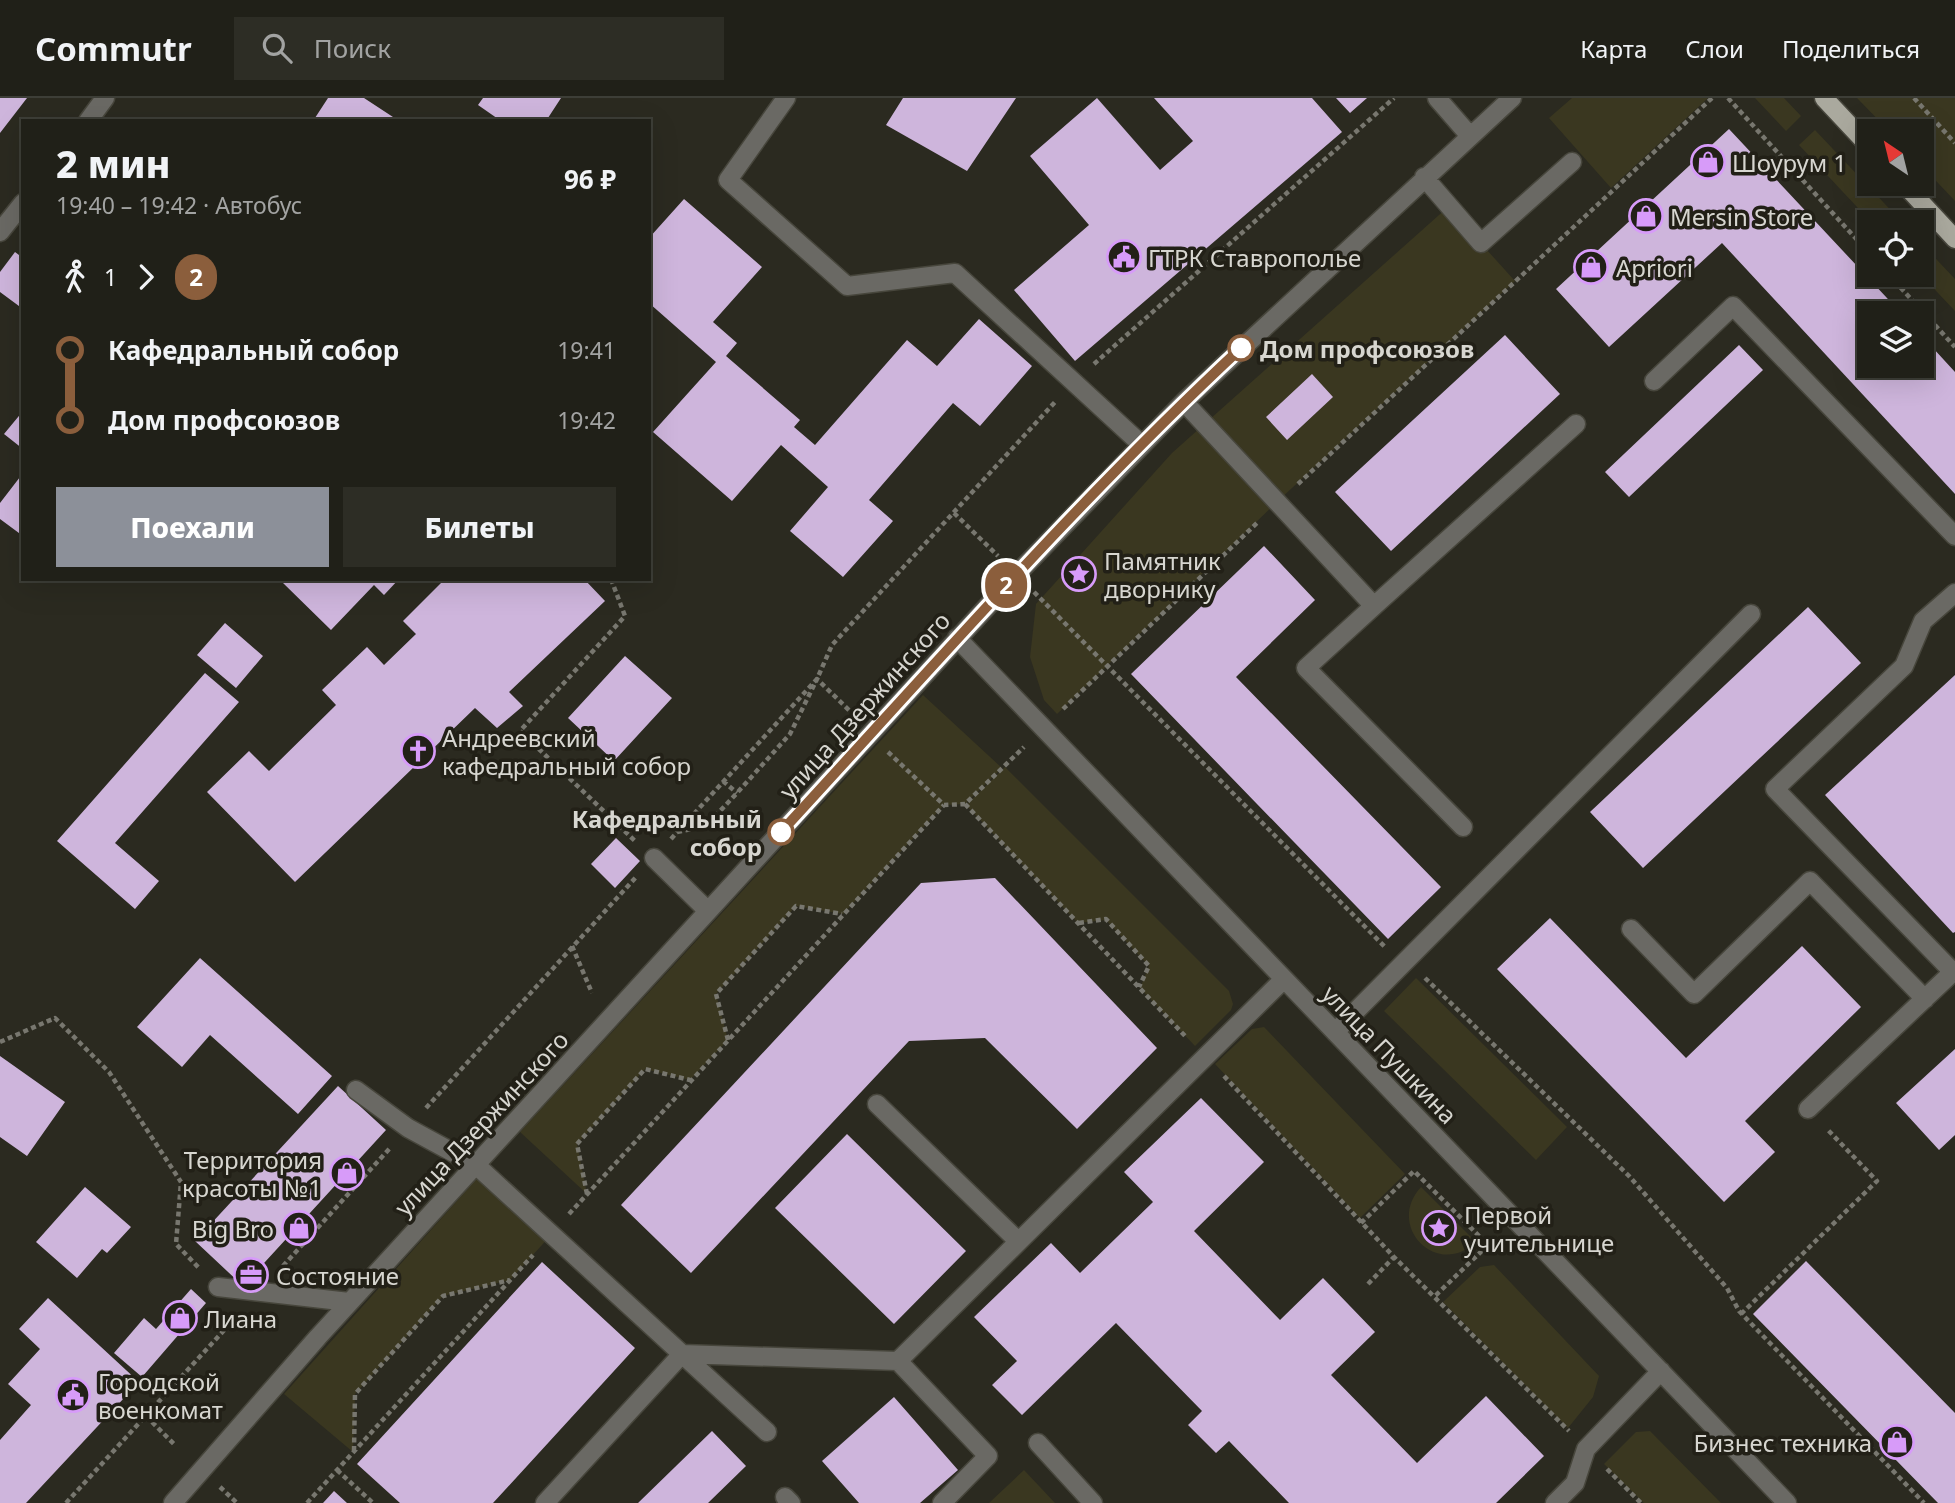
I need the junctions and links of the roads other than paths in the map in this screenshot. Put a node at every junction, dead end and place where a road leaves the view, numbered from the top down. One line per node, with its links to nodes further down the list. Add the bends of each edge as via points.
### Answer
1 (106, 98): 6 (street)
2 (786, 98): 18 (street, via 728,180 847,286 955,273)
3 (1437, 98): 8 (street)
4 (1512, 98): 8 (street, улица Дзержинского)
5 (1824, 98): 7 (main road)
6 (90, 119)
7 (1857, 133)
8 (1470, 136): 10 (street, улица Дзержинского)
9 (1572, 162): 10 (street, via 1481,243)
10 (1424, 177): 16 (street, улица Дзержинского)
11 (1915, 196): 14 (main road)
12 (21, 206): 13 (street)
13 (0, 232)
14 (1955, 239)
15 (1654, 381): 19 (street, via 1733,306)
16 (1184, 402): 18 (street, улица Дзержинского); 21 (street)
17 (1576, 424): 21 (street)
18 (1141, 444): 23 (street, улица Дзержинского)
19 (1955, 536)
20 (1955, 593): 28 (street, via 1923,621 1904,666 1775,789)
21 (1374, 606): 24 (street, via 1307,668)
22 (1751, 614): 31 (street)
23 (957, 638): 26 (street, улица Дзержинского); 29 (street, улица Пушкина)
24 (1463, 827)
25 (654, 858): 26 (street)
26 (708, 911): 35 (street, улица Дзержинского)
27 (1631, 929): 30 (street, via 1694,994 1810,881)
28 (1954, 971): 30 (street)
29 (1284, 979): 31 (street, улица Пушкина); 36 (street)
30 (1925, 999): 34 (street)
31 (1335, 1032): 41 (street, улица Пушкина)
32 (356, 1090): 35 (street, via 408,1128)
33 (877, 1104): 36 (street)
34 (1808, 1109)
35 (476, 1165): 38 (street, улица Дзержинского); 39 (street)
36 (1017, 1240): 40 (street)
37 (218, 1287): 38 (street)
38 (349, 1302): 44 (street, улица Дзержинского)
39 (682, 1354): 40 (street); 42 (street); 45 (street)
40 (898, 1361): 46 (street, via 988,1455)
41 (1661, 1371): 48 (street, via 1586,1449 1575,1483); 49 (street, улица Пушкина)
42 (767, 1432)
43 (1038, 1443): 47 (street)
44 (173, 1503)
45 (545, 1503)
46 (942, 1503)
47 (1093, 1503)
48 (1555, 1503)
49 (1787, 1503)

